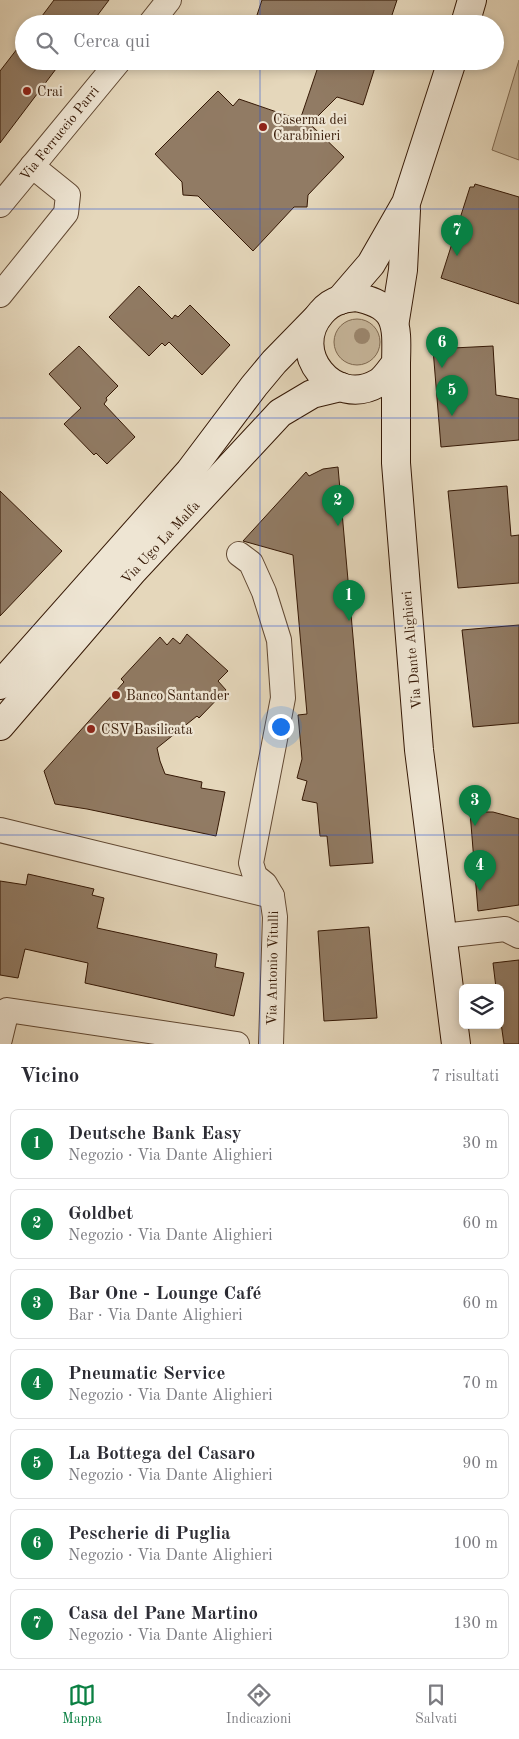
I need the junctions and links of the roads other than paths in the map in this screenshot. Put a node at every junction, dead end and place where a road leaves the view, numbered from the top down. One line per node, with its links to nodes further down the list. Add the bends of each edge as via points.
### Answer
1 (169, 0): 3 (street)
2 (472, 0): 4 (main road)
3 (157, 15)
4 (468, 15)
5 (112, 70): 7 (street, Via Ferruccio Parri)
6 (449, 70): 8 (main road)
7 (32, 166): 9 (street, Via Ferruccio Parri); 10 (street, via 68,195 66,213)
8 (406, 203): 11 (main road, via 371,264); 13 (main road, via 403,270)
9 (0, 205)
10 (0, 295)
11 (340, 300): 12 (main road, via 326,307); 13 (main road, via 355,297 370,300)
12 (316, 319): 15 (main road, via 309,349 314,364 323,377); 17 (main road, Via Ugo La Malfa, via 254,386 190,471)
13 (395, 320): 14 (main road)
14 (396, 363): 15 (main road, via 379,383 359,389); 21 (main road, Via Dante Alighieri, via 396,463 419,750)
15 (341, 387): 18 (main road, Via Ugo La Malfa, via 312,394 280,413 133,570)
16 (239, 554): 20 (street, Via Antonio Vitulli, via 251,563 279,640 283,698 251,863 255,876)
17 (0, 684)
18 (0, 726)
19 (0, 830): 20 (street)
20 (272, 896): 25 (street, Via Antonio Vitulli, via 275,917)
21 (443, 936): 22 (street, via 505,929); 26 (main road, Via Dante Alighieri)
22 (519, 936)
23 (0, 1039): 24 (street, via 7,1010)
24 (237, 1044)
25 (271, 1044)
26 (456, 1044)

